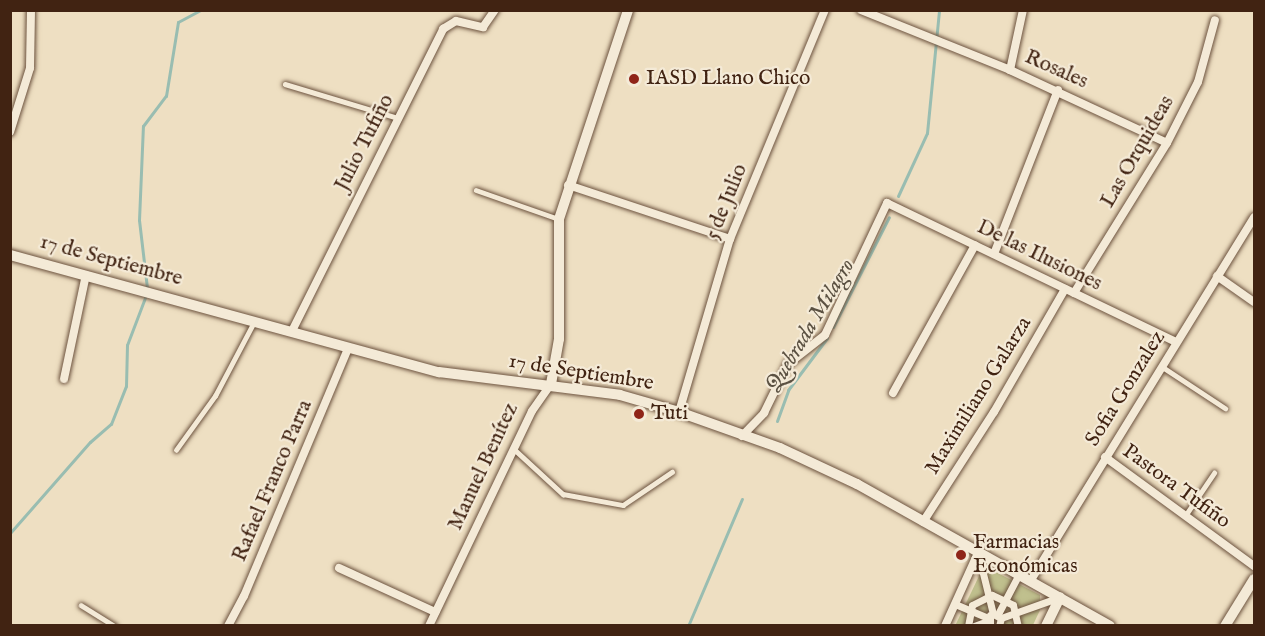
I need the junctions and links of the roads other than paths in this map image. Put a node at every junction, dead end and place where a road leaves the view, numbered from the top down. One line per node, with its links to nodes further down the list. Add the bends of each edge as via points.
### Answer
1 (32, 10): 12 (street, via 30,68)
2 (495, 10): 11 (street, Julio Tufiño, via 483,27 456,21 443,29)
3 (628, 10): 14 (street, Manuel Benítez)
4 (825, 10): 18 (street, 5 de Julio)
5 (861, 10): 8 (street, Rosales)
6 (1023, 10): 8 (street)
7 (1215, 20): 13 (street, Las Orquideas, via 1198,82)
8 (1010, 69): 10 (street, Rosales)
9 (285, 84): 11 (lane)
10 (1058, 90): 13 (street, Rosales); 20 (street)
11 (398, 118): 28 (street, Julio Tufiño)
12 (10, 132)
13 (1167, 143): 25 (street, Las Orquideas)
14 (568, 185): 17 (street, Manuel Benítez); 18 (street)
15 (476, 190): 17 (lane)
16 (1254, 218): 23 (street, Sofia Gonzalez)
17 (559, 219): 33 (street, Manuel Benítez, via 559,339)
18 (730, 239): 36 (street, 5 de Julio)
19 (975, 245): 20 (street, De las Ilusiones); 34 (street); 37 (street, De las Ilusiones, via 887,203 825,335 788,364 764,413)
20 (994, 254): 24 (street, De las Ilusiones)
21 (10, 255): 22 (street, 17 de Septiembre)
22 (86, 275): 27 (street, 17 de Septiembre); 32 (street)
23 (1217, 276): 26 (street); 29 (street, Sofia Gonzalez)
24 (1065, 289): 25 (street, De las Ilusiones); 44 (street, Maximiliano Galarza, via 994,412)
25 (1074, 293): 29 (street, De las Ilusiones)
26 (1254, 302)
27 (255, 319): 28 (street, 17 de Septiembre); 39 (lane, via 215,396)
28 (292, 331): 30 (street, 17 de Septiembre)
29 (1176, 342): 31 (street, Sofia Gonzalez)
30 (348, 349): 33 (street, 17 de Septiembre, via 439,372); 61 (street, Rafael Franco Parra)
31 (1161, 366): 35 (lane); 40 (street, Sofia Gonzalez)
32 (64, 379)
33 (551, 384): 36 (street, 17 de Septiembre, via 620,395); 38 (street, Manuel Benítez, via 537,402)
34 (892, 393)
35 (1225, 408)
36 (678, 412): 37 (street, 17 de Septiembre)
37 (742, 436): 44 (street, 17 de Septiembre, via 831,471)
38 (514, 449): 41 (lane, via 562,494 623,505); 57 (street, Manuel Benítez)
39 (176, 450)
40 (1105, 457): 43 (street, Pastora Tufiño); 50 (street, Sofia Gonzalez)
41 (672, 472)
42 (1214, 473): 43 (lane)
43 (1185, 516): 46 (street, Pastora Tufiño)
44 (923, 522): 45 (street, 17 de Septiembre)
45 (978, 553): 48 (street, 17 de Septiembre); 51 (street); 54 (street)
46 (1254, 566)
47 (339, 568): 57 (street)
48 (1019, 574): 50 (street, 17 de Septiembre); 53 (street)
49 (1254, 579): 69 (street)
50 (1031, 580): 52 (street, 17 de Septiembre)
51 (987, 595): 53 (street); 56 (street); 59 (street)
52 (1060, 597): 58 (street); 67 (street); 68 (street, 17 de Septiembre)
53 (1006, 598): 58 (street); 59 (street)
54 (955, 604): 56 (street); 63 (street)
55 (81, 605): 60 (lane)
56 (969, 610): 59 (street); 64 (street)
57 (435, 612): 62 (street, Manuel Benítez)
58 (1017, 614): 59 (street); 66 (street)
59 (995, 621): 65 (street)
60 (115, 626)
61 (228, 626)
62 (429, 626)
63 (945, 626)
64 (968, 626)
65 (974, 626)
66 (1017, 626)
67 (1046, 626)
68 (1110, 626)
69 (1224, 626)

